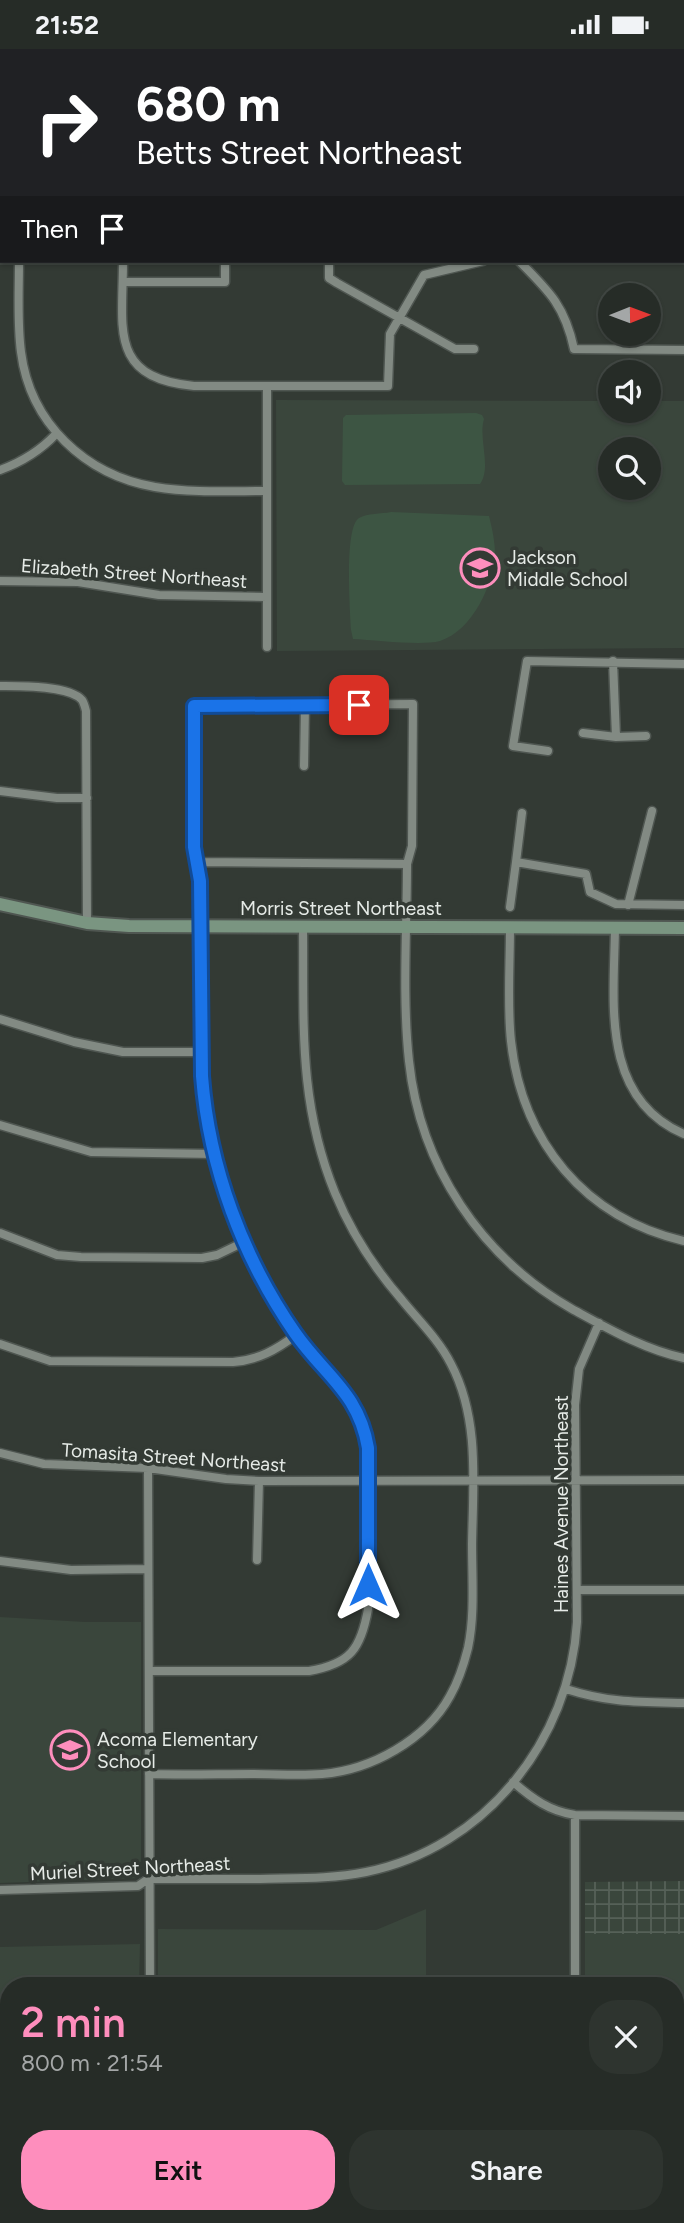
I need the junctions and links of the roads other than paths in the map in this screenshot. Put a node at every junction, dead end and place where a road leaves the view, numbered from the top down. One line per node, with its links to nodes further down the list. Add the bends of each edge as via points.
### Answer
1 (19, 263): 12 (street, via 21,354 36,401)
2 (123, 263): 7 (street)
3 (225, 263): 7 (street, via 225,282)
4 (329, 263): 8 (street, via 329,278)
5 (475, 263): 8 (street, via 424,275)
6 (521, 263): 10 (street, via 554,296 574,349)
7 (123, 282): 11 (street, via 126,349 142,371 172,384)
8 (398, 318): 9 (street, via 455,349); 11 (street, via 390,334 388,387)
9 (474, 349)
10 (684, 350)
11 (267, 386): 14 (street)
12 (56, 434): 13 (street, via 19,464); 14 (street, via 85,459 139,483 210,491)
13 (0, 470)
14 (267, 491): 16 (street)
15 (0, 581): 16 (street, Elizabeth Street Northeast, via 78,582 169,595)
16 (267, 597): 17 (street)
17 (267, 647)
18 (613, 661): 19 (street); 24 (street); 25 (street, via 527,661 513,746)
19 (684, 664)
20 (0, 686): 28 (street, via 55,689 82,700 88,723)
21 (305, 705): 26 (street); 31 (street, via 194,706); 33 (street, via 413,704 412,846)
22 (583, 733): 24 (street)
23 (646, 736): 24 (street)
24 (616, 737)
25 (548, 751)
26 (304, 766)
27 (0, 791): 28 (street)
28 (88, 798): 38 (street)
29 (652, 811): 35 (street)
30 (522, 813): 32 (street)
31 (196, 862): 33 (street); 39 (street)
32 (516, 862): 35 (street, via 586,874 590,892); 37 (street)
33 (407, 864): 41 (street)
34 (0, 904): 38 (street, Morris Street Northeast)
35 (628, 905): 36 (street)
36 (684, 905)
37 (510, 907)
38 (87, 923): 39 (street, Morris Street Northeast)
39 (200, 926): 40 (street, Morris Street Northeast); 46 (street)
40 (303, 927): 41 (street, Morris Street Northeast); 63 (street, via 305,1076 323,1159 370,1259 450,1362 467,1409)
41 (407, 927): 42 (street, Morris Street Northeast); 53 (street, via 407,1037 412,1082 427,1141 444,1178 502,1257 552,1297)
42 (510, 928): 43 (street, Morris Street Northeast); 51 (street, via 510,1039 521,1094 536,1127 556,1160 597,1203 637,1226)
43 (615, 928): 44 (street, Morris Street Northeast); 48 (street, via 616,1043 621,1066 645,1107)
44 (684, 928)
45 (0, 1019): 46 (street, via 123,1052)
46 (201, 1052): 49 (street)
47 (0, 1125): 49 (street, via 91,1152)
48 (684, 1134)
49 (214, 1154): 52 (street)
50 (0, 1233): 52 (street, via 57,1255 81,1257 202,1258)
51 (684, 1241)
52 (244, 1243): 54 (street)
53 (599, 1324): 56 (street); 59 (street, Haines Avenue Northeast, via 579,1369)
54 (296, 1335): 55 (street, via 265,1356 233,1362 50,1361); 60 (street, via 357,1409 368,1448)
55 (0, 1344)
56 (684, 1358)
57 (0, 1453): 58 (street, Tomasita Street Northeast, via 44,1464)
58 (148, 1468): 62 (street, Tomasita Street Northeast); 66 (street)
59 (576, 1479): 61 (street, Tomasita Street Northeast); 63 (street, Tomasita Street Northeast); 67 (street, Haines Avenue Northeast)
60 (368, 1480): 62 (street, Tomasita Street Northeast); 63 (street, Tomasita Street Northeast); 69 (street, via 368,1609 364,1635 353,1652 326,1668 309,1671)
61 (684, 1480)
62 (259, 1481): 64 (street)
63 (473, 1481): 72 (street, via 468,1645 450,1697 431,1722 388,1754 323,1775)
64 (257, 1560)
65 (0, 1561): 66 (street, via 71,1570)
66 (148, 1569): 69 (street)
67 (577, 1590): 68 (street); 70 (street, Haines Avenue Northeast, via 576,1644)
68 (684, 1590)
69 (149, 1671): 72 (street)
70 (566, 1689): 71 (street, via 618,1702); 73 (street, Haines Avenue Northeast, via 545,1738)
71 (684, 1703)
72 (149, 1774): 76 (street)
73 (513, 1782): 74 (street, via 540,1804); 76 (street, Muriel Street Northeast, via 460,1832 401,1862 368,1871 322,1878)
74 (575, 1815): 75 (street); 79 (street)
75 (684, 1816)
76 (148, 1879): 77 (street, Muriel Street Northeast, via 138,1886); 78 (street)
77 (0, 1890)
78 (150, 1977)
79 (575, 1977)

